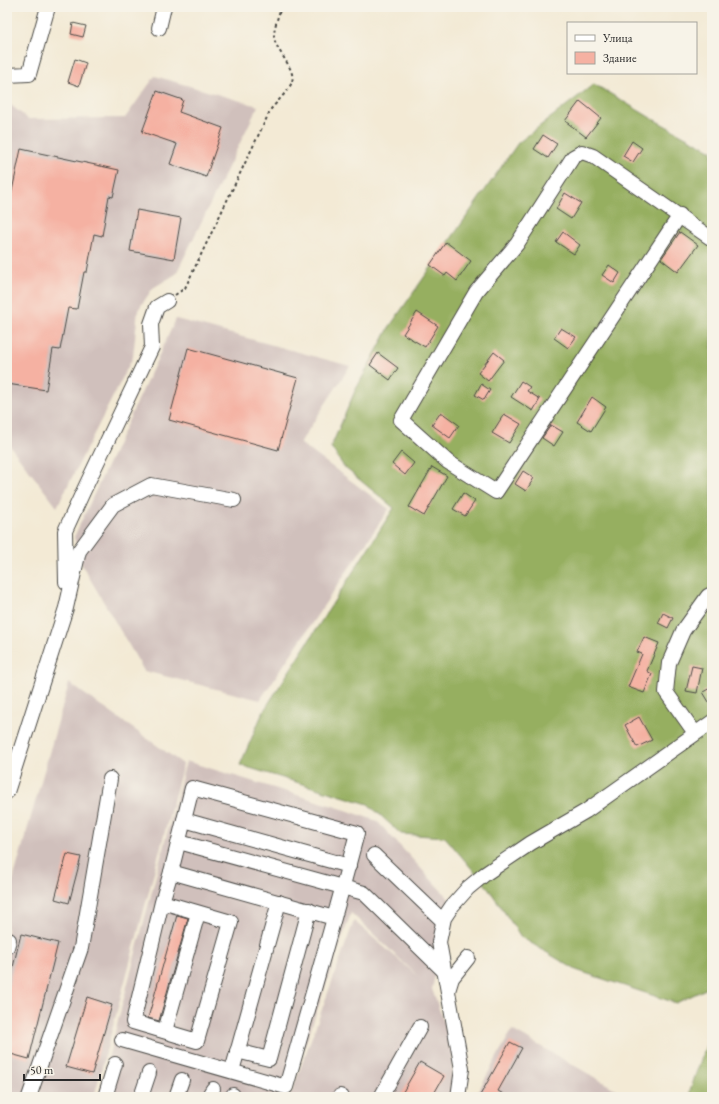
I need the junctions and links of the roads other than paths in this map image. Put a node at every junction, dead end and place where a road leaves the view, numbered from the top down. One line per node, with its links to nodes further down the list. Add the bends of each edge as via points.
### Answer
1 (48, 7): 4 (street, via 29,74)
2 (164, 7): 3 (street)
3 (159, 28)
4 (7, 75)
5 (680, 215): 5 (street, via 593,156 582,152 573,157 517,244 476,292 401,420 448,462 496,492); 6 (street)
6 (712, 239)
7 (167, 301): 10 (street, via 157,307 151,324 152,347 66,531)
8 (234, 500): 10 (street, via 151,484 113,505 79,551)
9 (712, 594): 12 (street, via 683,631 669,663 666,692)
10 (66, 608): 14 (street)
11 (712, 722): 12 (street)
12 (695, 733): 26 (street, via 586,811 485,874 468,888)
13 (110, 779): 42 (street, via 81,948)
14 (7, 792)
15 (184, 820): 16 (street); 18 (street); 18 (street, via 192,788 357,834)
16 (178, 842): 19 (street); 20 (street)
17 (374, 855): 26 (street)
18 (348, 866): 20 (street)
19 (171, 872): 21 (street); 22 (street)
20 (343, 887): 25 (street); 28 (street, via 364,893)
21 (162, 902): 24 (street); 31 (street, via 133,1022)
22 (278, 902): 23 (street); 34 (street)
23 (309, 910): 25 (street); 35 (street)
24 (198, 913): 31 (street); 33 (street, via 231,922)
25 (334, 918): 38 (street)
26 (443, 921): 28 (street, via 439,942)
27 (468, 958): 29 (street, via 452,978)
28 (444, 971): 29 (street)
29 (448, 991): 47 (street, via 462,1068)
30 (420, 1027): 46 (street)
31 (165, 1031): 33 (street)
32 (122, 1040): 36 (street)
33 (197, 1040): 36 (street)
34 (237, 1050): 35 (street); 39 (street)
35 (269, 1059): 38 (street)
36 (191, 1060): 39 (street)
37 (115, 1064): 43 (street)
38 (292, 1065): 39 (street, via 286,1087)
39 (232, 1071)
40 (149, 1073): 44 (street)
41 (182, 1080): 45 (street)
42 (29, 1097)
43 (105, 1097)
44 (141, 1097)
45 (176, 1097)
46 (381, 1097)
47 (458, 1097)

